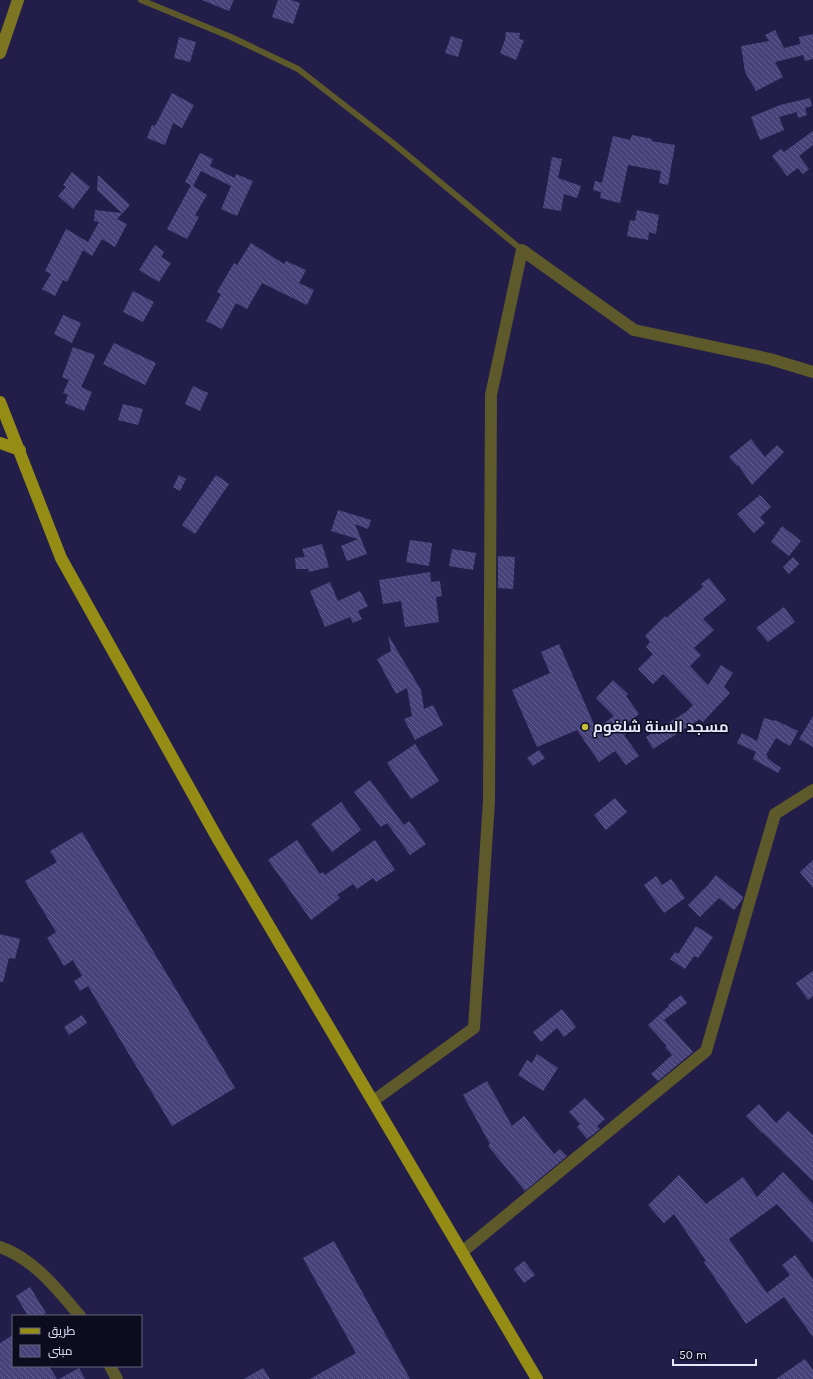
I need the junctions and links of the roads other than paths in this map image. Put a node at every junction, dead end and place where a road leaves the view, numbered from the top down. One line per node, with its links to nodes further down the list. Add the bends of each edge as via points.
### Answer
1 (18, 0): 3 (main road)
2 (141, 0): 4 (lane, via 231,37 298,69 393,143)
3 (0, 53)
4 (522, 250): 5 (street, via 634,330 770,359); 10 (street, via 491,396 488,801 474,1028)
5 (813, 372)
6 (0, 402): 8 (main road)
7 (0, 443): 8 (main road)
8 (20, 450): 10 (main road, via 61,558 219,841)
9 (813, 790): 12 (street, via 774,814 706,1051)
10 (372, 1101): 12 (main road)
11 (0, 1247): 13 (street, via 13,1252 47,1277)
12 (462, 1252): 16 (main road)
13 (79, 1315)
14 (111, 1367): 15 (street)
15 (117, 1379)
16 (537, 1379)

